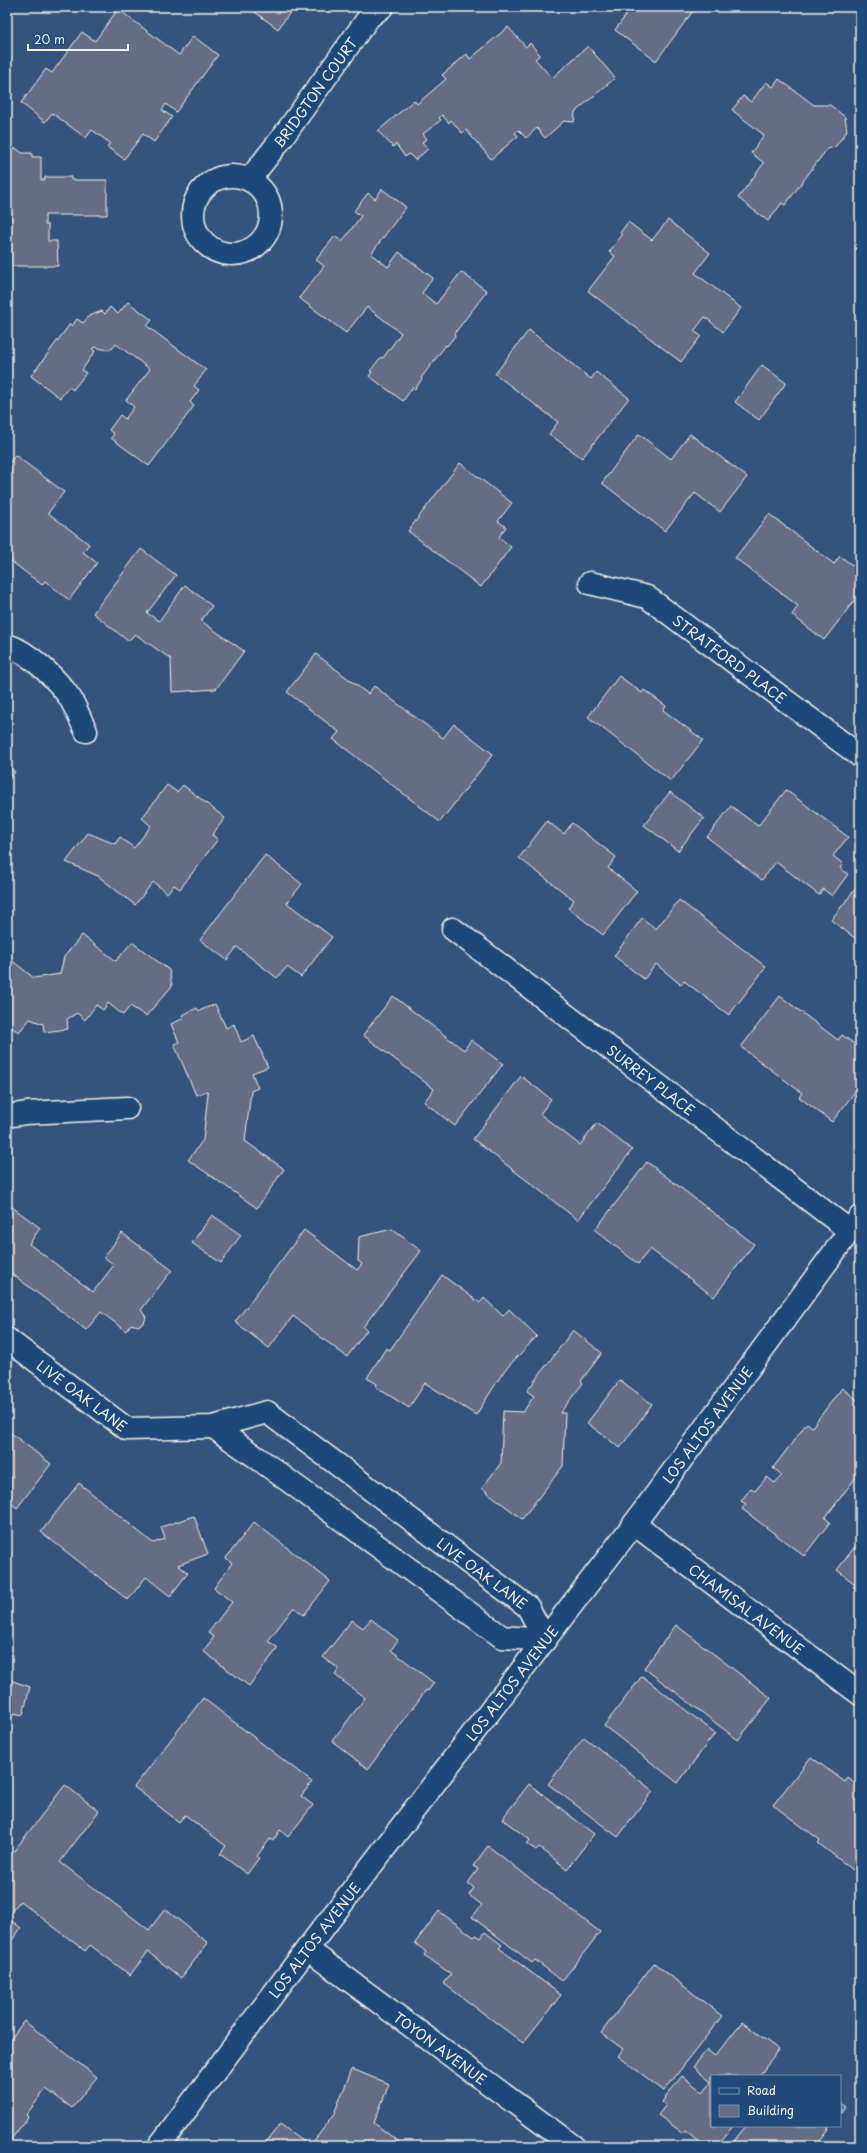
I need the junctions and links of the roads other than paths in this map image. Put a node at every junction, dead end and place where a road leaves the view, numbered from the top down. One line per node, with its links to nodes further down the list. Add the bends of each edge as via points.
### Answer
1 (382, 7): 2 (street, BRIDGTON COURT, via 369,17)
2 (249, 180)
3 (590, 583): 6 (street, STRATFORD PLACE, via 646,597)
4 (7, 645): 5 (street, via 14,647 46,671 70,698)
5 (86, 731)
6 (860, 756)
7 (453, 929): 10 (street, SURREY PLACE)
8 (127, 1108): 9 (street)
9 (7, 1116)
10 (855, 1224): 13 (street, LOS ALTOS AVENUE)
11 (7, 1339): 12 (street, LIVE OAK LANE, via 127,1429)
12 (213, 1427): 14 (street, via 502,1636); 14 (street, LIVE OAK LANE, via 267,1412 528,1607)
13 (634, 1524): 14 (street, LOS ALTOS AVENUE); 15 (street, CHAMISAL AVENUE)
14 (545, 1640): 16 (street, LOS ALTOS AVENUE)
15 (860, 1694)
16 (307, 1949): 17 (street, LOS ALTOS AVENUE); 18 (street, TOYON AVENUE)
17 (159, 2146)
18 (573, 2146)

